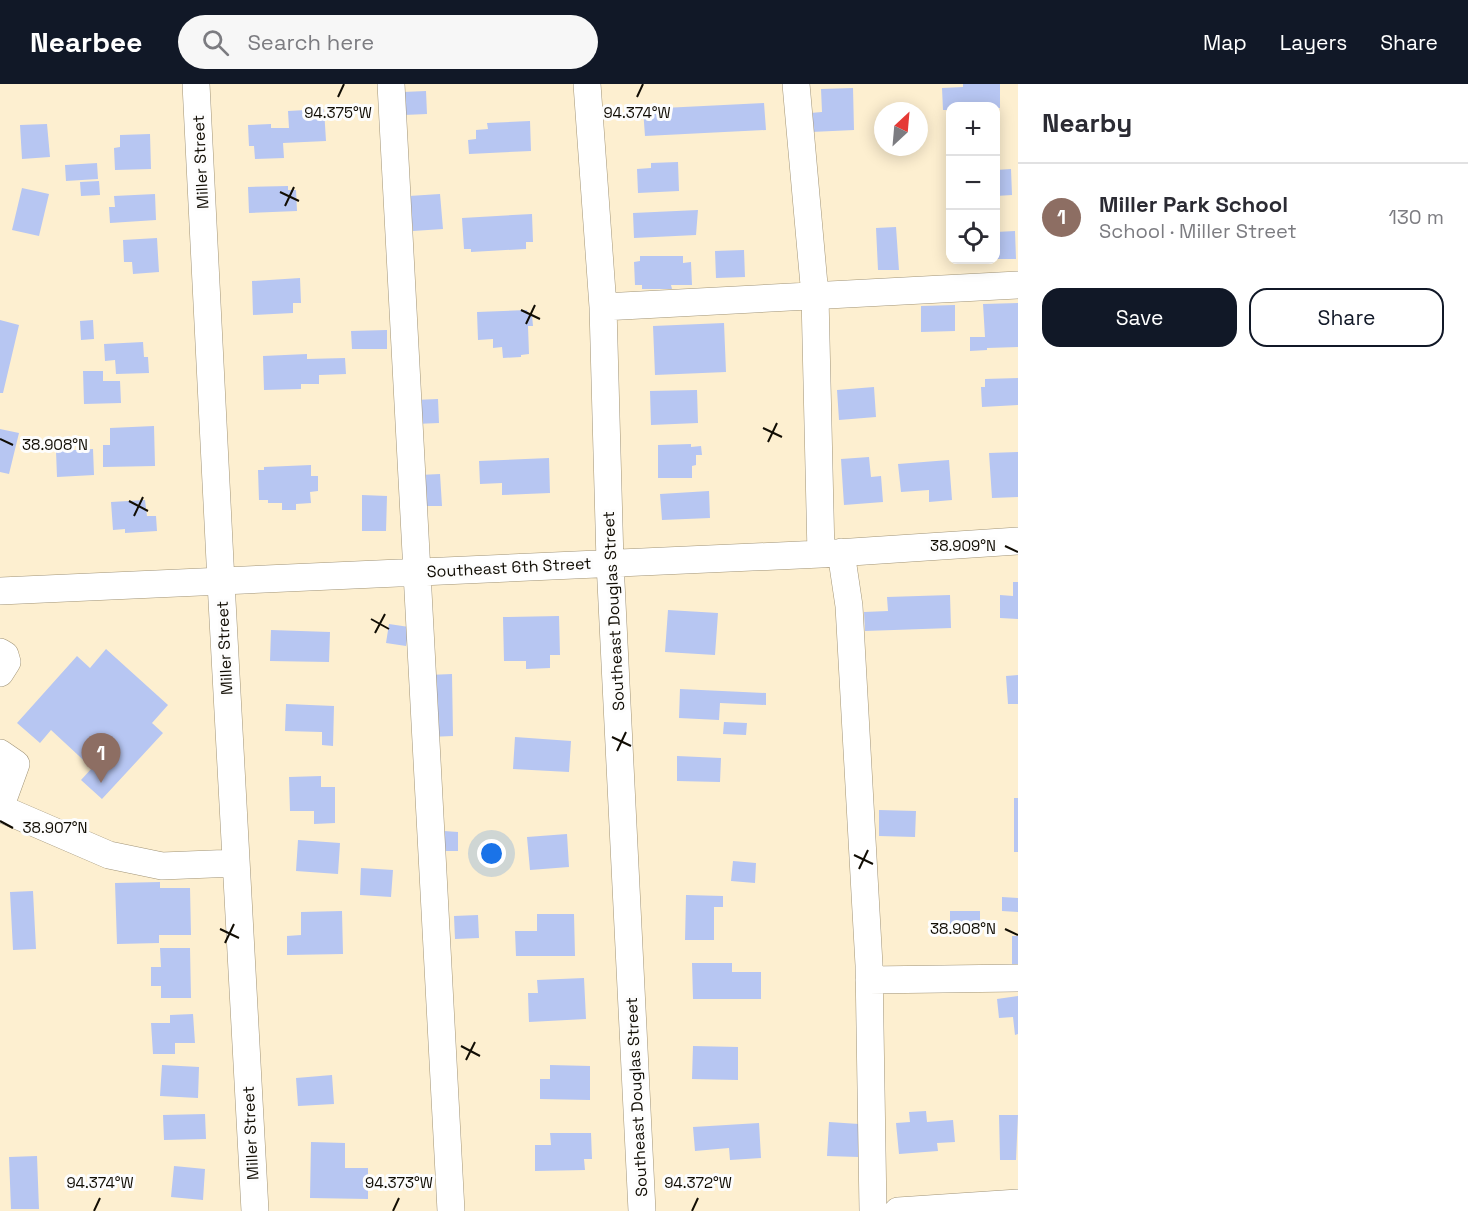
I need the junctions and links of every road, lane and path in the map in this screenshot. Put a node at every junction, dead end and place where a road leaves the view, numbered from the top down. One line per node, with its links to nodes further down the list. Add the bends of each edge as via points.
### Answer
1 (196, 84): 12 (street, Miller Street)
2 (391, 84): 11 (street)
3 (587, 84): 7 (street, Southeast Douglas Street)
4 (796, 84): 6 (street)
5 (1018, 285): 6 (street)
6 (815, 296): 7 (street); 9 (street)
7 (603, 307): 10 (street, Southeast Douglas Street)
8 (1018, 541): 9 (street, Southeast 6th Street)
9 (831, 553): 10 (street, Southeast 6th Street); 19 (street, via 849,606)
10 (610, 562): 11 (street, Southeast 6th Street); 23 (street, Southeast Douglas Street)
11 (416, 571): 12 (street, Southeast 6th Street); 22 (street)
12 (220, 582): 13 (street, Southeast 6th Street); 17 (street, Miller Street)
13 (0, 591)
14 (0, 652): 15 (street, via 7,662)
15 (0, 673)
16 (0, 753): 17 (street, via 16,764 0,808 109,855 162,866)
17 (236, 862): 21 (street, Miller Street)
18 (1018, 978): 19 (street)
19 (869, 980): 24 (street)
20 (1018, 1203): 25 (street)
21 (255, 1211)
22 (451, 1211)
23 (642, 1211)
24 (873, 1211)
25 (898, 1211)

